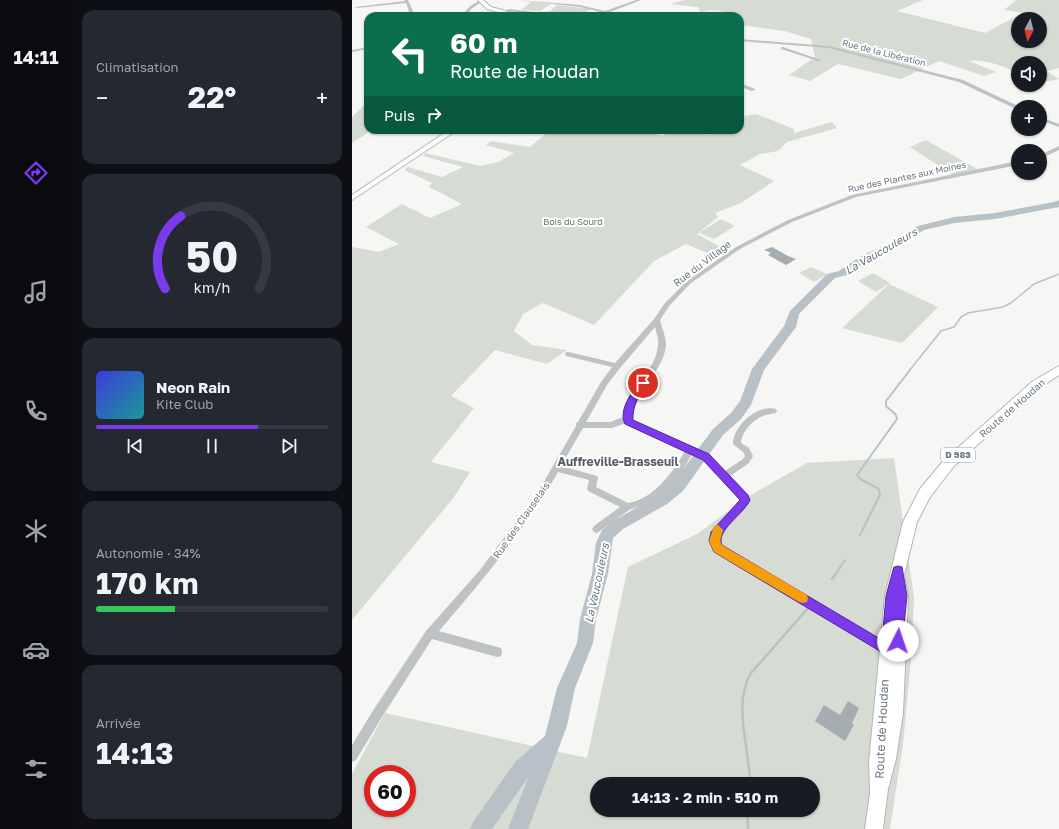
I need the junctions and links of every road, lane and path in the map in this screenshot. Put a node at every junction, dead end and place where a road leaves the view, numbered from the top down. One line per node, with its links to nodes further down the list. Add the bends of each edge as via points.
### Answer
1 (480, 0): 12 (street); 13 (main road, via 488,8)
2 (573, 0): 7 (street, via 576,1)
3 (639, 0): 17 (street)
4 (407, 1): 9 (street); 11 (street)
5 (521, 2): 7 (street); 10 (street)
6 (590, 3): 8 (street)
7 (569, 5): 8 (street)
8 (583, 6): 16 (street)
9 (357, 7)
10 (513, 11): 14 (street); 15 (street)
11 (411, 12)
12 (467, 12)
13 (498, 12)
14 (510, 12)
15 (521, 12)
16 (602, 12)
17 (612, 12)
18 (744, 40): 19 (street, Rue de la Libération)
19 (759, 42): 22 (street); 25 (street, Rue de la Libération, via 819,46 943,76)
20 (364, 49): 21 (street)
21 (352, 51)
22 (819, 60)
23 (744, 86): 24 (street)
24 (753, 90)
25 (1011, 105)
26 (1047, 121): 27 (street)
27 (1059, 126)
28 (448, 134): 32 (main road)
29 (1059, 148): 30 (street)
30 (1047, 154)
31 (1011, 164): 33 (street, Rue des Plantes aux Moines, via 854,196 790,221)
32 (352, 198)
33 (758, 237): 34 (street, Rue du Village, via 689,282 667,304)
34 (657, 320): 36 (street, Rue des Clauselais); 39 (street, via 662,344 658,359 635,395)
35 (569, 354): 36 (street)
36 (617, 366): 40 (street, Rue des Clauselais)
37 (1059, 370): 47 (main road, Route de Houdan / D 983, via 1037,384 955,458 933,482 922,499 910,522 898,570 901,596)
38 (773, 411): 43 (street, via 751,418 737,440 737,444 746,450 749,456 746,462)
39 (627, 419): 40 (street, via 612,425); 41 (street, via 632,424)
40 (579, 425): 42 (street, Rue des Clauselais)
41 (693, 450): 43 (street, via 706,457); 44 (street, via 672,480 651,498 633,507)
42 (556, 468): 44 (street, via 594,478 591,489); 46 (street, Rue des Clauselais, via 541,494 483,574)
43 (723, 476): 47 (street, via 745,500 716,532 714,541 718,549)
44 (627, 507): 45 (street)
45 (597, 529)
46 (430, 634): 48 (street); 49 (street, Rue des Clauselais)
47 (892, 651): 50 (main road, Route de Houdan / D 983, via 894,713 887,766 879,793)
48 (497, 652)
49 (352, 756)
50 (874, 829)

